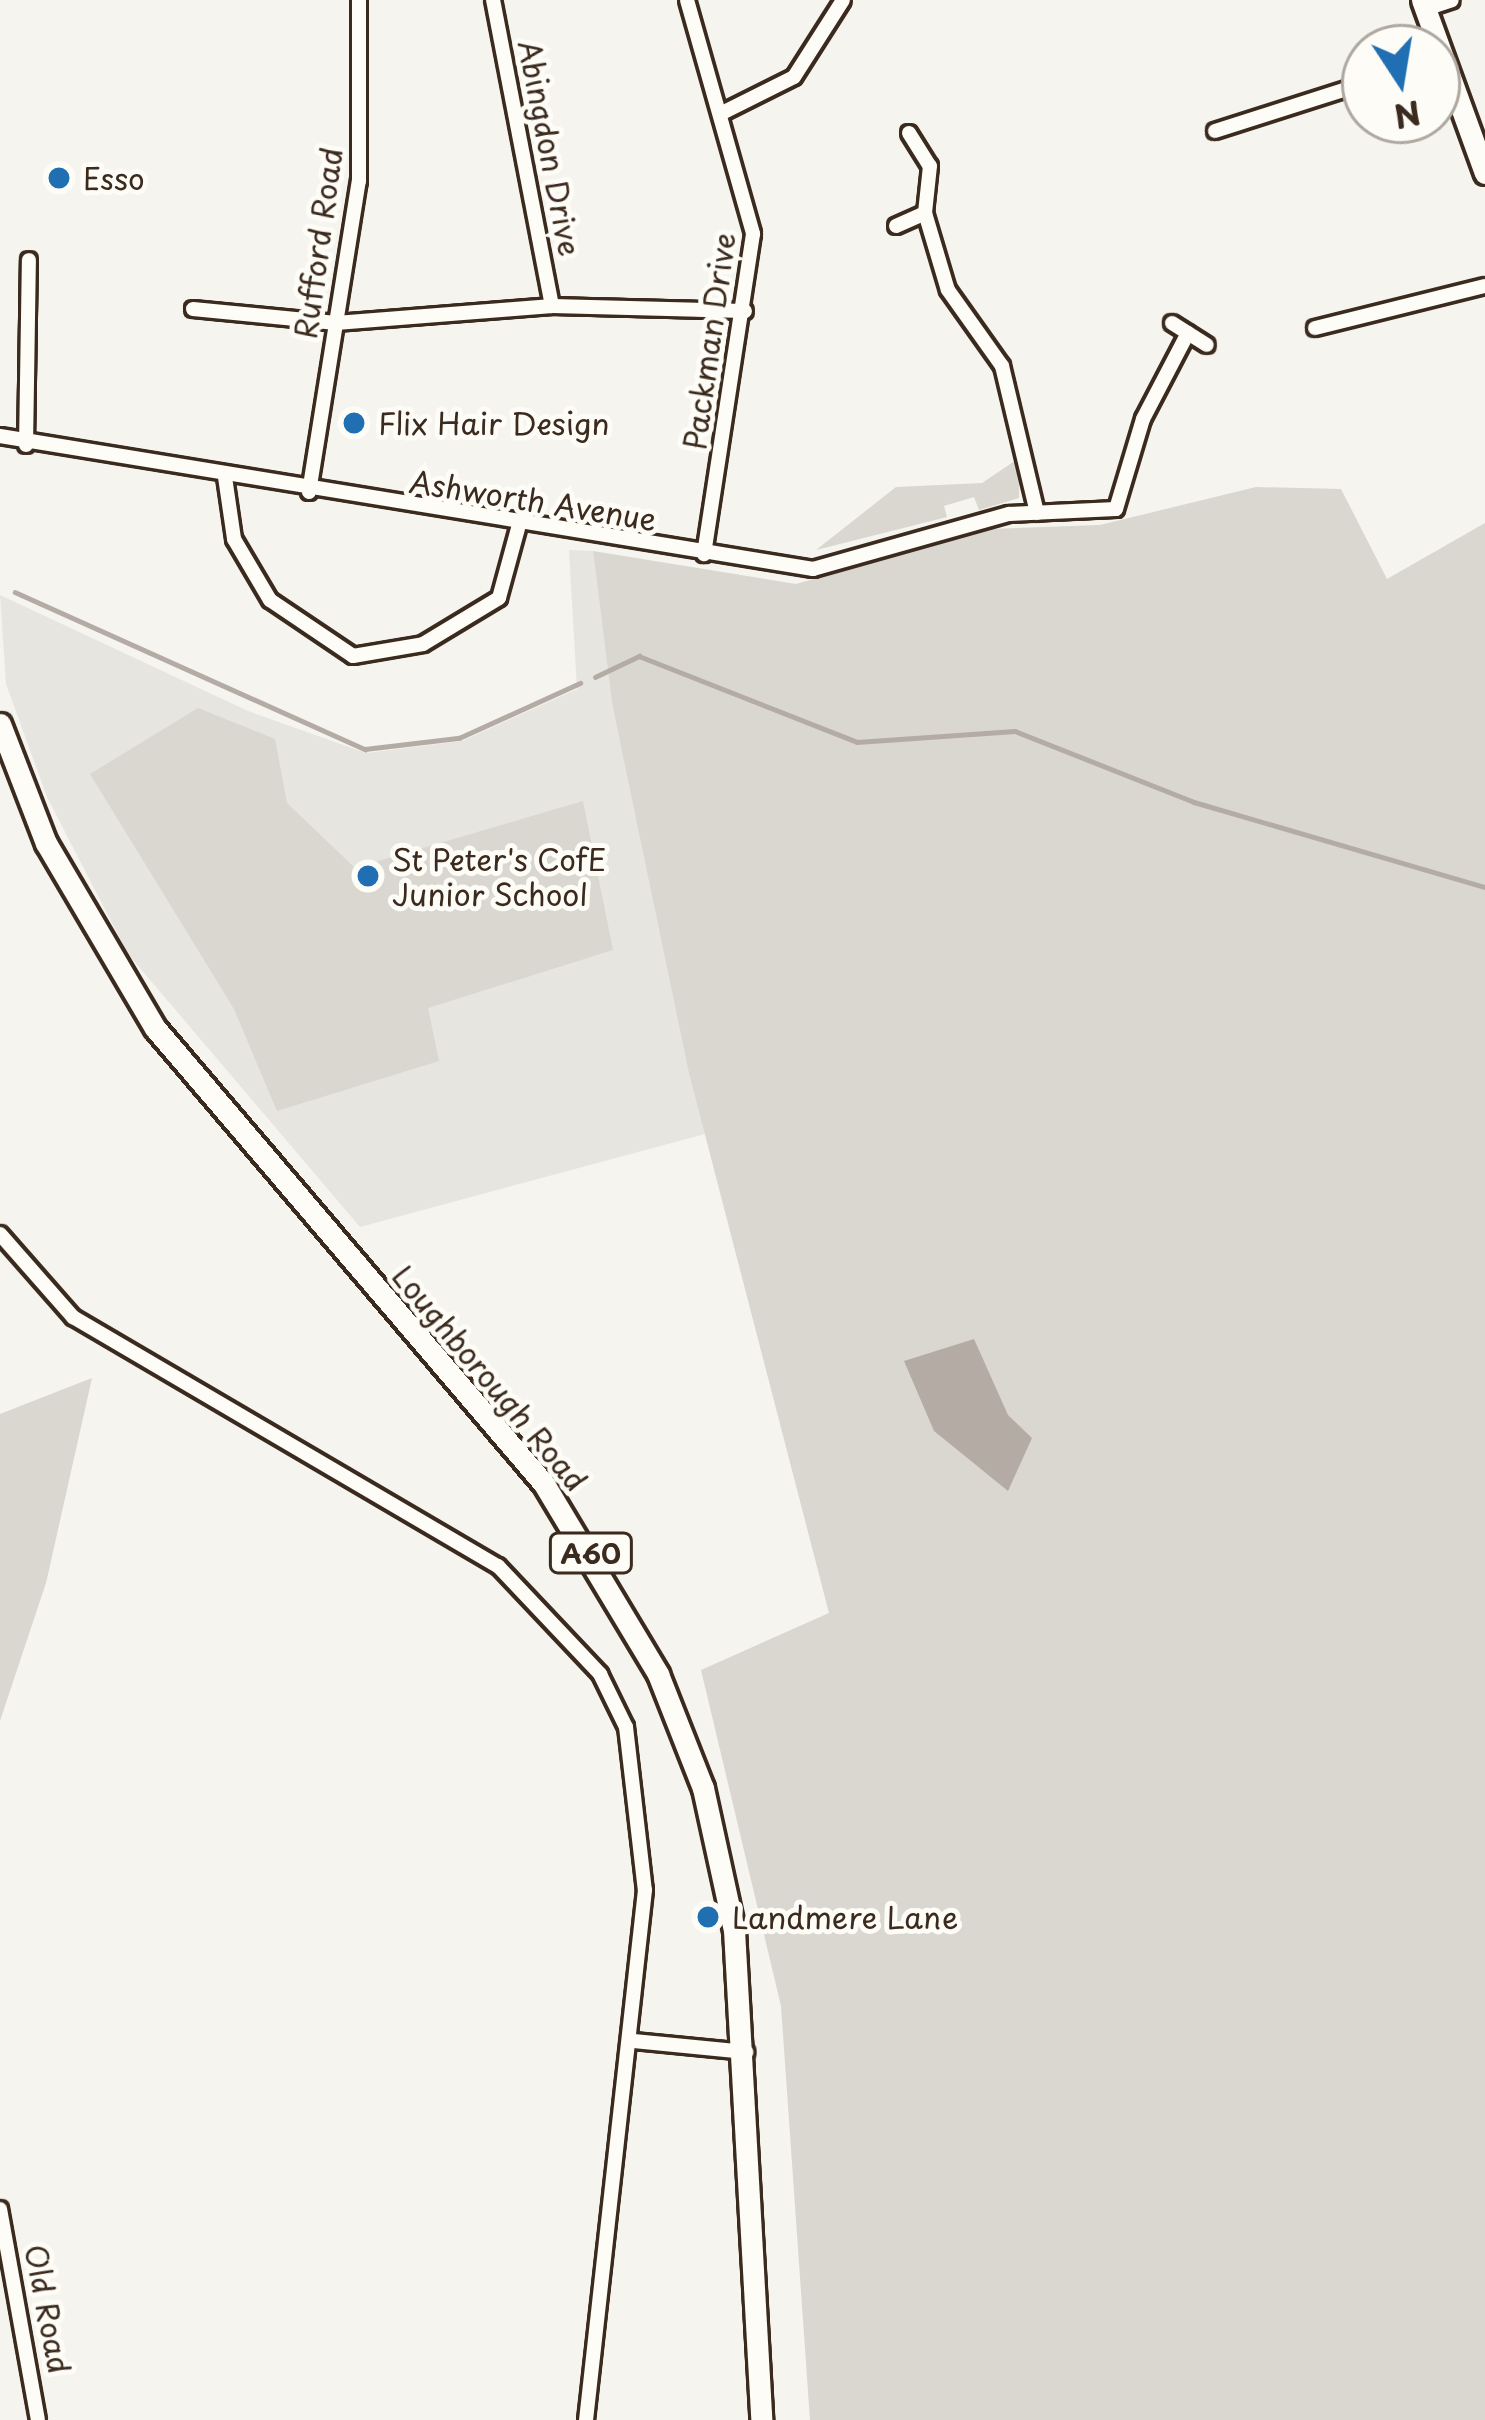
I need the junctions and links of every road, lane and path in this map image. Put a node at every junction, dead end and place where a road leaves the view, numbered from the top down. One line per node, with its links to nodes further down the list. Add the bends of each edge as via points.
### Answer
1 (359, 0): 20 (street, Rufford Road, via 359,182)
2 (493, 0): 17 (street, Abingdon Drive)
3 (687, 0): 9 (street, Packman Drive)
4 (843, 0): 9 (street, via 794,77)
5 (1452, 0): 6 (street)
6 (1424, 4)
7 (1341, 91): 10 (street)
8 (1461, 108): 12 (main road)
9 (722, 113): 19 (street, Packman Drive, via 752,220)
10 (1215, 131)
11 (909, 133): 13 (street, via 930,166)
12 (1483, 160)
13 (925, 212): 14 (street); 29 (street, via 950,295 1000,359)
14 (896, 226)
15 (29, 260): 26 (street)
16 (1485, 286): 22 (street)
17 (552, 306): 19 (street); 20 (street)
18 (193, 309): 20 (street)
19 (745, 310): 31 (street, Packman Drive)
20 (336, 323): 28 (street, Rufford Road)
21 (1172, 323): 23 (street)
22 (1316, 328)
23 (1188, 333): 24 (street); 29 (street, Ashworth Avenue, via 1143,419 1116,509)
24 (1207, 345)
25 (0, 436): 26 (street, Ashworth Avenue)
26 (14, 446): 27 (street, Ashworth Avenue)
27 (225, 477): 28 (street, Ashworth Avenue); 30 (street, via 234,539 269,600 353,656 423,644 499,598)
28 (309, 492): 30 (street, Ashworth Avenue)
29 (1037, 513): 31 (street, Ashworth Avenue, via 813,569)
30 (519, 525): 31 (street, Ashworth Avenue)
31 (704, 554)
32 (2, 736): 35 (main road, Loughborough Road / A60, via 71,891 155,1028 474,1396 625,1610 710,1810)
33 (0, 1234): 34 (street, via 73,1317 498,1566 601,1674 626,1727 642,1823)
34 (633, 2041): 35 (street); 38 (street)
35 (746, 2052): 39 (main road, Loughborough Road / A60)
36 (0, 2209): 37 (street, Old Road)
37 (38, 2420)
38 (586, 2420)
39 (761, 2420)

